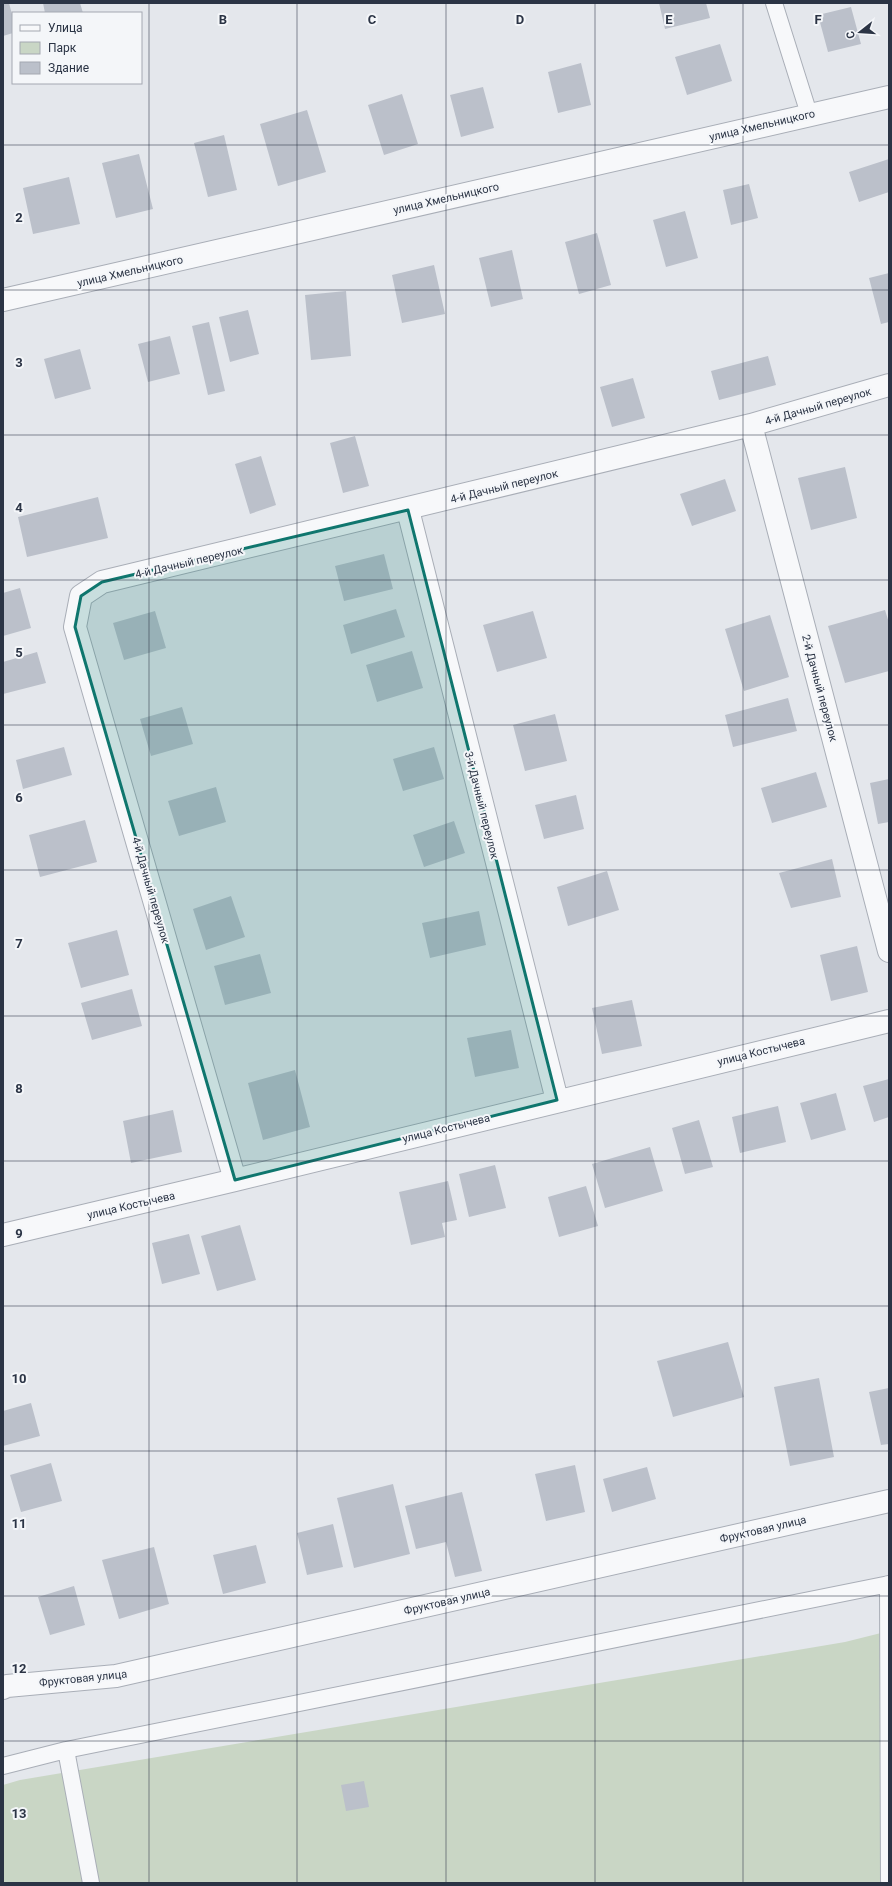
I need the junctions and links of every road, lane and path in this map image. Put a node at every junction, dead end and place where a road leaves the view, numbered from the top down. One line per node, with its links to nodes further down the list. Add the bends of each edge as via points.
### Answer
1 (774, 3): 3 (lane)
2 (889, 97): 3 (street, улица Хмельницкого)
3 (810, 114): 4 (street, улица Хмельницкого)
4 (3, 300)
5 (889, 385): 6 (street, 4-й Дачный переулок)
6 (751, 426): 7 (street, 4-й Дачный переулок); 8 (street, 2-й Дачный переулок)
7 (408, 510): 10 (street, 3-й Дачный переулок); 11 (street, 4-й Дачный переулок, via 102,582 81,596 74,627)
8 (889, 951)
9 (889, 1020): 10 (street, улица Костычева)
10 (557, 1100): 11 (street, улица Костычева)
11 (235, 1180): 12 (street, улица Костычева)
12 (3, 1235)
13 (889, 1501): 15 (street, Фруктовая улица, via 116,1676)
14 (888, 1584): 16 (lane); 18 (lane)
15 (4, 1682)
16 (66, 1750): 17 (lane); 19 (lane)
17 (3, 1766)
18 (889, 1882)
19 (91, 1883)

